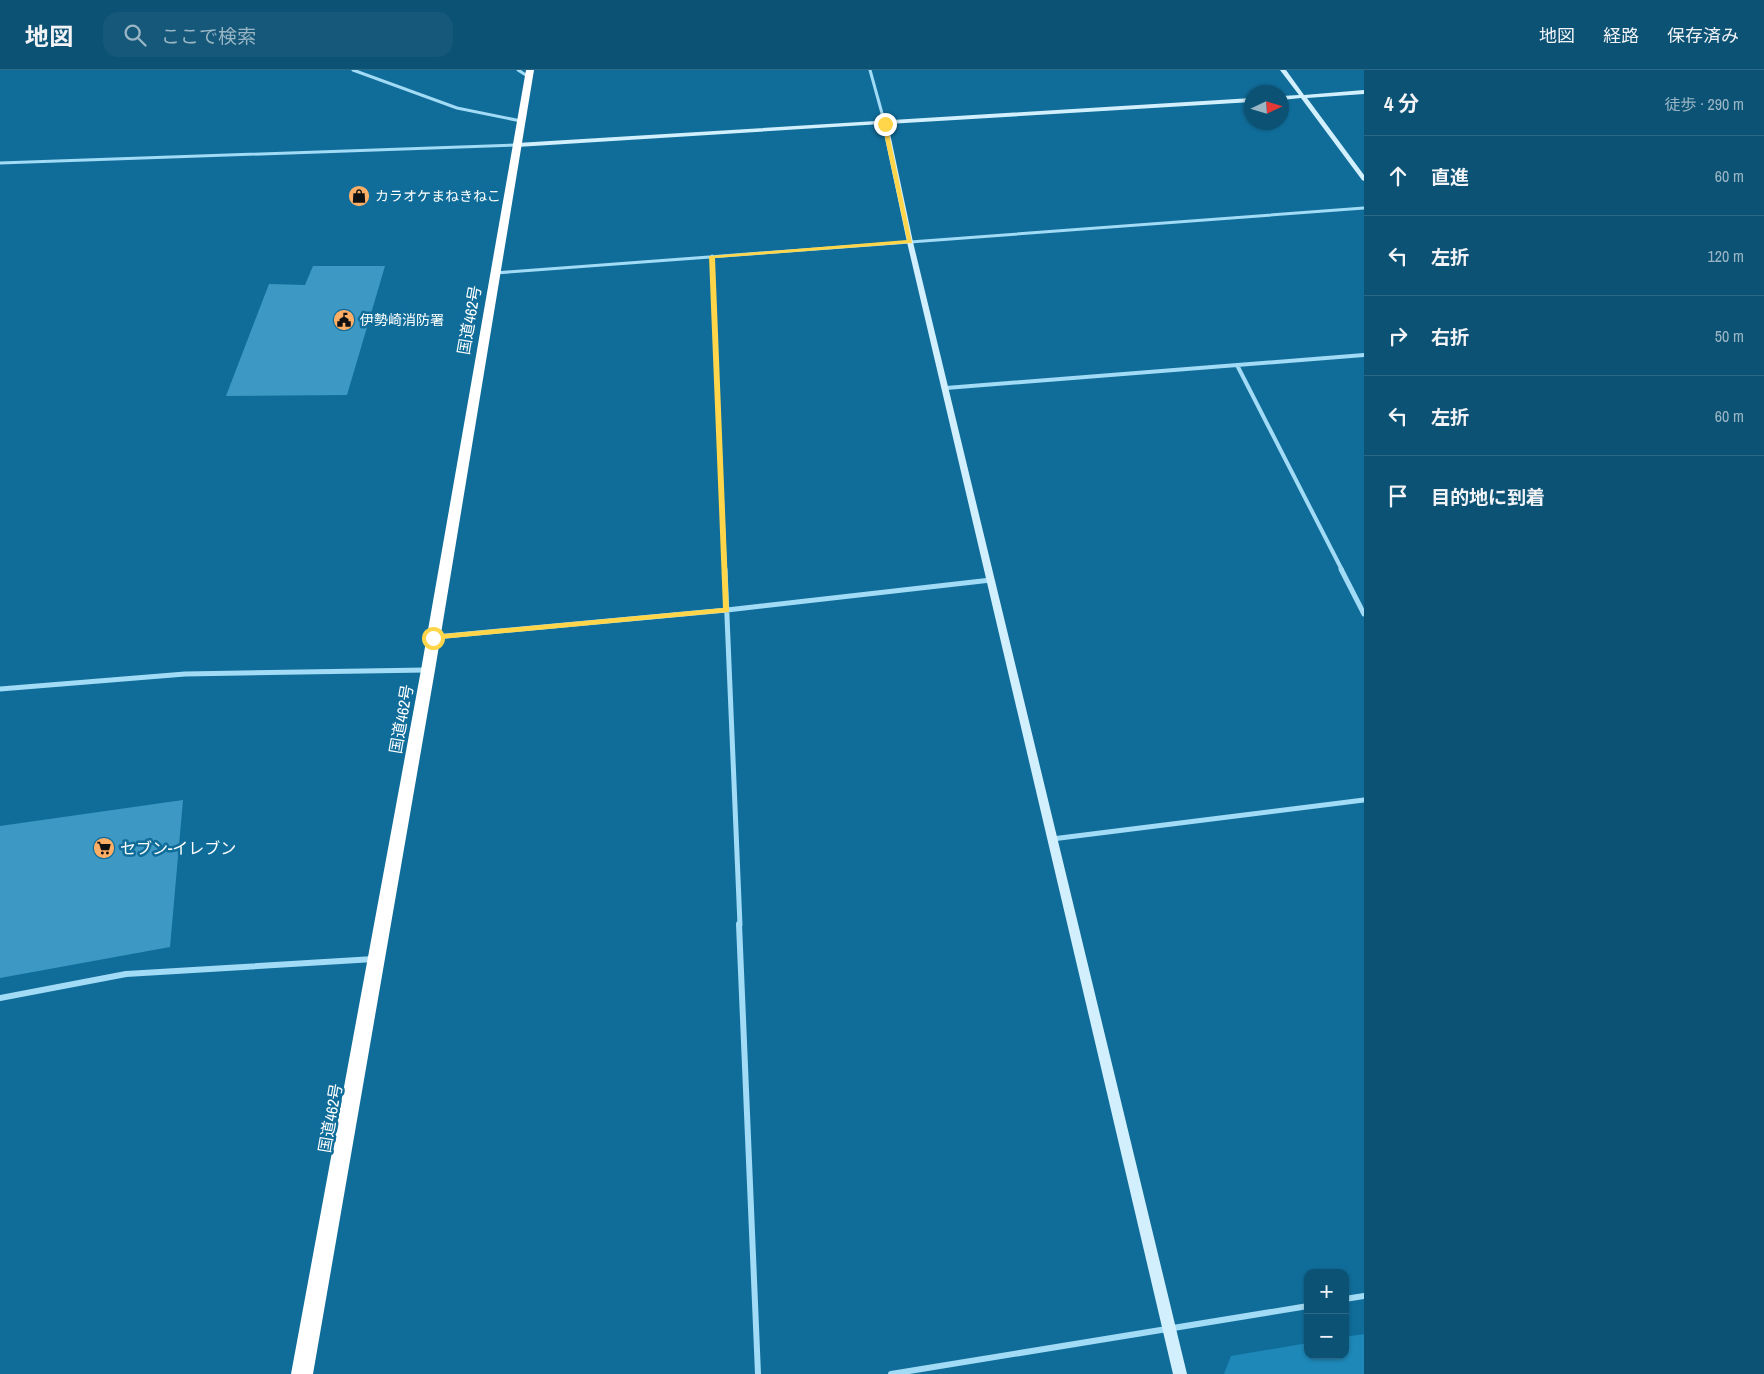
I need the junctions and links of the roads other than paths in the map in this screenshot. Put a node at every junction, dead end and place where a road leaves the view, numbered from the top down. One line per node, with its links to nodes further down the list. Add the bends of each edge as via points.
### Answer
1 (353, 70): 9 (street, via 457,108)
2 (870, 70): 10 (street)
3 (1283, 70): 6 (street)
4 (526, 72): 9 (highway, 国道462号)
5 (1364, 92): 6 (street)
6 (1303, 96): 7 (street); 13 (street)
7 (1289, 97)
8 (1244, 101): 10 (street)
9 (521, 121): 11 (highway, 国道462号)
10 (885, 124): 11 (street); 15 (street)
11 (517, 145): 12 (street); 17 (highway, 国道462号)
12 (0, 163)
13 (1364, 179)
14 (1364, 208): 15 (street)
15 (910, 242): 16 (street); 20 (street)
16 (712, 256): 17 (street); 22 (street)
17 (494, 273): 24 (highway, 国道462号)
18 (1364, 355): 19 (street)
19 (1237, 365): 20 (street); 23 (street)
20 (946, 388): 21 (street)
21 (991, 580): 22 (street); 28 (street)
22 (727, 610): 24 (street); 36 (street)
23 (1364, 614)
24 (433, 638): 25 (highway, 国道462号)
25 (428, 670): 26 (street, via 185,674); 29 (highway, 国道462号)
26 (0, 689)
27 (1364, 800): 28 (street)
28 (1051, 839): 34 (street)
29 (376, 959): 30 (street, via 126,974); 35 (highway, 国道462号)
30 (0, 998)
31 (1364, 1296): 32 (street)
32 (1349, 1298)
33 (1304, 1307): 34 (street)
34 (1168, 1330): 37 (street); 38 (street)
35 (302, 1374)
36 (758, 1374)
37 (892, 1374)
38 (1180, 1374)

